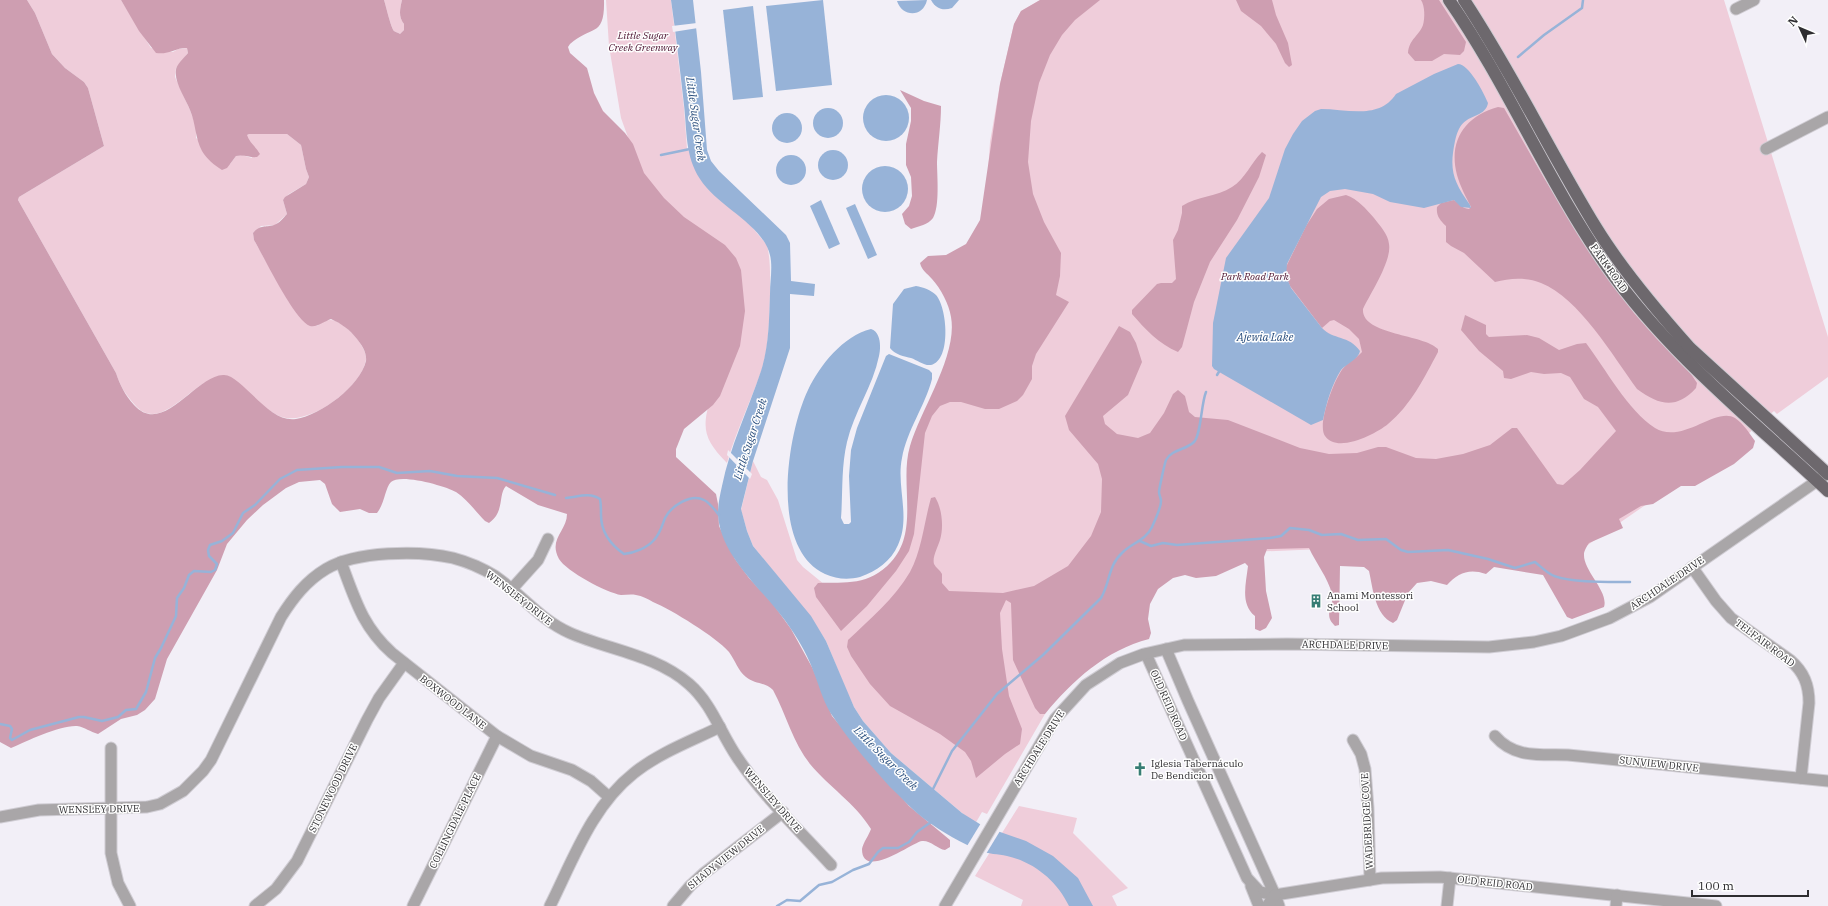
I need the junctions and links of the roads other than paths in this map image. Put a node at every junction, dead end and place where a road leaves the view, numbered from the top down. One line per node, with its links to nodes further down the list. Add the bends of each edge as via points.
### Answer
1 (1449, 0): 8 (main road, PARK ROAD, via 1584,232 1627,293 1663,335 1701,373)
2 (1464, 0): 7 (main road, PARK ROAD, via 1490,38 1597,229 1628,273 1690,348)
3 (1754, 0): 4 (street)
4 (1736, 9)
5 (1828, 117): 6 (street)
6 (1766, 149)
7 (1828, 473): 8 (street, ARCHDALE DRIVE)
8 (1817, 480): 9 (main road, PARK ROAD); 12 (street, ARCHDALE DRIVE)
9 (1828, 491)
10 (548, 539): 13 (street, via 538,560)
11 (341, 562): 13 (street, WENSLEY DRIVE, via 380,554 445,556 480,568); 16 (street, BOXWOOD LANE, via 366,623 380,642); 25 (street, WENSLEY DRIVE, via 312,579 280,617 211,760 194,782 160,804)
12 (1692, 567): 14 (street, ARCHDALE DRIVE, via 1650,597 1610,618 1573,632 1534,642 1470,647 1287,644 1184,645); 22 (street, TELFAIR ROAD, via 1731,618 1790,660 1804,677 1809,692 1809,703)
13 (512, 590): 17 (street, WENSLEY DRIVE, via 555,626 677,674 710,708)
14 (1166, 649): 15 (street, ARCHDALE DRIVE); 32 (street, OLD REID ROAD)
15 (1146, 654): 29 (street, OLD REID ROAD); 39 (street, ARCHDALE DRIVE, via 1107,670 1086,685 1067,704 1049,728)
16 (404, 663): 18 (street, BOXWOOD LANE); 35 (street, STONEWOOD DRIVE, via 367,720 297,861 276,889)
17 (720, 727): 24 (street, via 635,772); 26 (street, WENSLEY DRIVE, via 741,763)
18 (497, 736): 24 (street, BOXWOOD LANE, via 531,756 572,770 591,781); 36 (street, COLLINGDALE PLACE)
19 (1495, 736): 22 (street, SUNVIEW DRIVE, via 1508,748 1526,754 1576,756)
20 (1353, 740): 31 (street, WADEBRIDGE COVE, via 1361,754 1365,769)
21 (111, 748): 25 (street)
22 (1801, 778): 23 (street, SUNVIEW DRIVE)
23 (1828, 781)
24 (609, 797): 37 (street, via 593,821)
25 (111, 809): 27 (street, WENSLEY DRIVE, via 39,810); 34 (street, via 114,868 118,883)
26 (783, 812): 28 (street, WENSLEY DRIVE); 38 (street, SHADY VIEW DRIVE, via 703,874)
27 (0, 817)
28 (831, 865)
29 (1247, 878): 32 (street, OLD REID ROAD, via 1260,892); 40 (street)
30 (1450, 878): 31 (street, OLD REID ROAD, via 1404,877); 33 (street, OLD REID ROAD); 43 (street)
31 (1370, 880): 32 (street, OLD REID ROAD)
32 (1275, 895): 41 (street); 42 (street)
33 (1616, 900): 44 (street, OLD REID ROAD)
34 (130, 906)
35 (255, 906)
36 (413, 906)
37 (550, 906)
38 (673, 906)
39 (945, 906)
40 (1259, 906)
41 (1267, 906)
42 (1279, 906)
43 (1447, 906)
44 (1716, 906)

